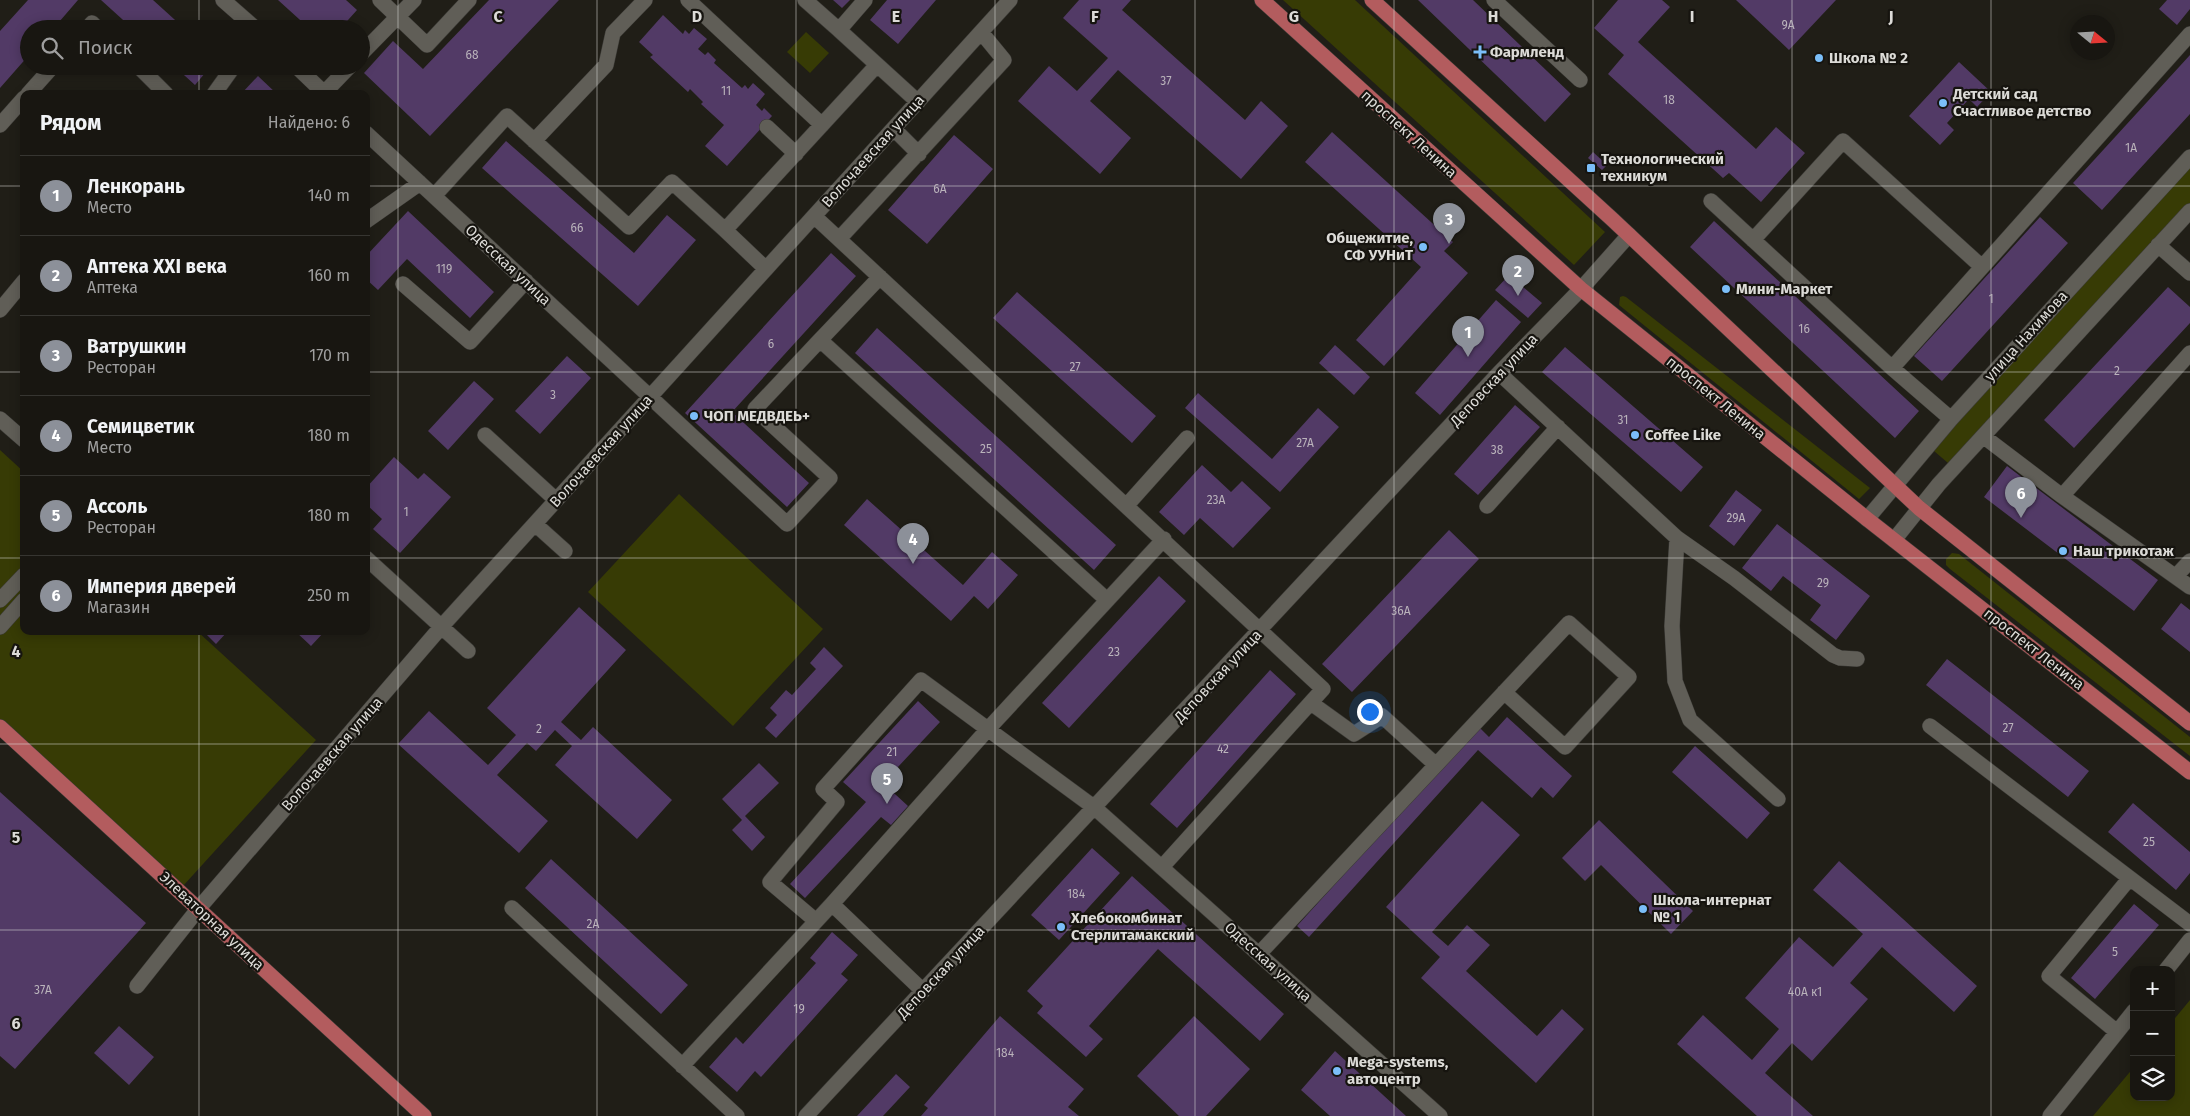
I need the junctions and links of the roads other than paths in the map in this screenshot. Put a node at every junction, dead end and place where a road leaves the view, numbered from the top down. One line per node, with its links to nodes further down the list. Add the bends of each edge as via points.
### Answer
1 (223, 0): 14 (street)
2 (380, 0): 13 (street)
3 (414, 0): 13 (street)
4 (469, 0): 13 (street, via 427,45)
5 (645, 0): 38 (street, via 613,33 606,64)
6 (688, 0): 34 (street)
7 (805, 0): 15 (street)
8 (865, 0): 15 (street)
9 (1010, 0): 16 (street, Волочаевская улица)
10 (1262, 0): 60 (main road, проспект Ленина)
11 (1372, 0): 49 (main road)
12 (1494, 0): 25 (street)
13 (398, 16): 18 (street)
14 (246, 20)
15 (839, 30): 19 (street)
16 (981, 32): 32 (street, Волочаевская улица); 40 (street, via 1004,60)
17 (2190, 34): 53 (street)
18 (370, 45)
19 (878, 65): 32 (street); 34 (street)
20 (45, 75): 26 (street)
21 (147, 75): 27 (street)
22 (227, 75): 28 (street)
23 (305, 75): 29 (street)
24 (341, 75): 30 (street)
25 (1580, 80)
26 (32, 90)
27 (162, 90)
28 (216, 90)
29 (321, 90)
30 (327, 90)
31 (20, 102): 33 (street)
32 (918, 102): 36 (street, Волочаевская улица)
33 (0, 124)
34 (822, 124): 39 (street)
35 (767, 128): 39 (street)
36 (894, 128): 40 (street); 46 (street, Волочаевская улица)
37 (370, 137): 42 (street, Одесская улица)
38 (534, 141): 43 (street, via 507,116); 48 (street, via 629,227 672,182)
39 (796, 154): 48 (street)
40 (918, 154): 50 (street)
41 (2190, 157): 68 (street, улица Нахимова)
42 (420, 183): 43 (street, Одесская улица); 47 (street)
43 (434, 196): 57 (street, Одесская улица)
44 (1711, 201): 51 (street)
45 (2190, 211): 52 (street)
46 (814, 216): 50 (street); 54 (street, Волочаевская улица)
47 (370, 218)
48 (725, 230): 54 (street)
49 (1629, 236): 60 (street, Деповская улица); 74 (main road)
50 (839, 239): 56 (street)
51 (1753, 240): 53 (street, via 1843,141); 64 (street)
52 (2158, 244): 55 (street); 72 (street)
53 (1982, 267): 64 (street)
54 (766, 269): 66 (street, Волочаевская улица)
55 (2190, 272)
56 (880, 277): 62 (street); 77 (street)
57 (526, 281): 58 (street, via 470,342); 66 (street, Одесская улица)
58 (403, 284)
59 (20, 286): 61 (street)
60 (1581, 289): 65 (street, Деповская улица); 80 (main road, проспект Ленина)
61 (0, 310)
62 (820, 340): 66 (street, Одесская улица, via 756,409 830,478 787,524); 92 (street)
63 (2190, 353): 75 (street)
64 (1892, 368): 68 (street)
65 (1499, 374): 69 (street); 96 (street, Деповская улица)
66 (651, 396): 76 (street, Волочаевская улица)
67 (0, 419): 71 (street)
68 (1951, 419): 74 (street, улица Нахимова)
69 (1558, 427): 78 (street); 82 (street)
70 (485, 435): 76 (street)
71 (20, 436)
72 (1983, 436): 75 (street); 79 (street)
73 (1187, 438): 77 (street)
74 (1894, 485): 79 (main road); 80 (street, улица Нахимова)
75 (2062, 496): 88 (street)
76 (556, 500): 81 (street, Волочаевская улица)
77 (1127, 505): 83 (street)
78 (1487, 506)
79 (1919, 508): 84 (street); 101 (main road)
80 (1867, 519): 84 (main road, проспект Ленина)
81 (535, 524): 85 (street); 94 (street, Волочаевская улица)
82 (1677, 538): 98 (street, via 1832,655); 107 (street, via 1672,626 1675,681 1690,720)
83 (1164, 539): 92 (street); 96 (street)
84 (1894, 540): 106 (main road, проспект Ленина)
85 (565, 551)
86 (2190, 561): 88 (street)
87 (370, 562): 94 (street)
88 (2176, 576): 90 (street)
89 (20, 579): 91 (street)
90 (2190, 587)
91 (0, 600)
92 (1107, 600): 104 (street)
93 (20, 604): 95 (street)
94 (442, 626): 97 (street); 112 (street, Волочаевская улица)
95 (0, 627)
96 (1261, 630): 100 (street, via 1323,689); 108 (street, Деповская улица)
97 (468, 650)
98 (1857, 659)
99 (1504, 692): 99 (street, via 1569,623 1629,677 1565,747); 105 (street)
100 (1311, 703): 105 (street, via 1354,734 1382,716); 109 (street)
101 (2190, 723)
102 (1930, 726): 110 (street)
103 (0, 727): 112 (main road, Элеваторная улица)
104 (988, 729): 108 (street, Одесская улица); 111 (street); 114 (street, Одесская улица, via 921,680 823,789 837,802 770,882)
105 (1436, 765): 117 (street)
106 (2190, 772)
107 (1778, 798)
108 (1095, 808): 109 (street, Одесская улица); 120 (street, Деповская улица)
109 (1162, 867): 117 (street, Одесская улица)
110 (2129, 879): 115 (street); 122 (street, via 2049,976)
111 (832, 904): 114 (street); 120 (street)
112 (199, 908): 119 (street, Волочаевская улица); 124 (main road, Элеваторная улица)
113 (512, 908): 123 (street)
114 (816, 921): 123 (street)
115 (2190, 924)
116 (2190, 940): 118 (street)
117 (1258, 954): 127 (street, Одесская улица)
118 (2169, 966)
119 (137, 986)
120 (923, 991): 126 (street, Деповская улица)
121 (2130, 1016): 122 (street)
122 (2117, 1032): 128 (street)
123 (682, 1066): 125 (street)
124 (424, 1116)
125 (737, 1116)
126 (806, 1116)
127 (1440, 1116)
128 (2050, 1116)

